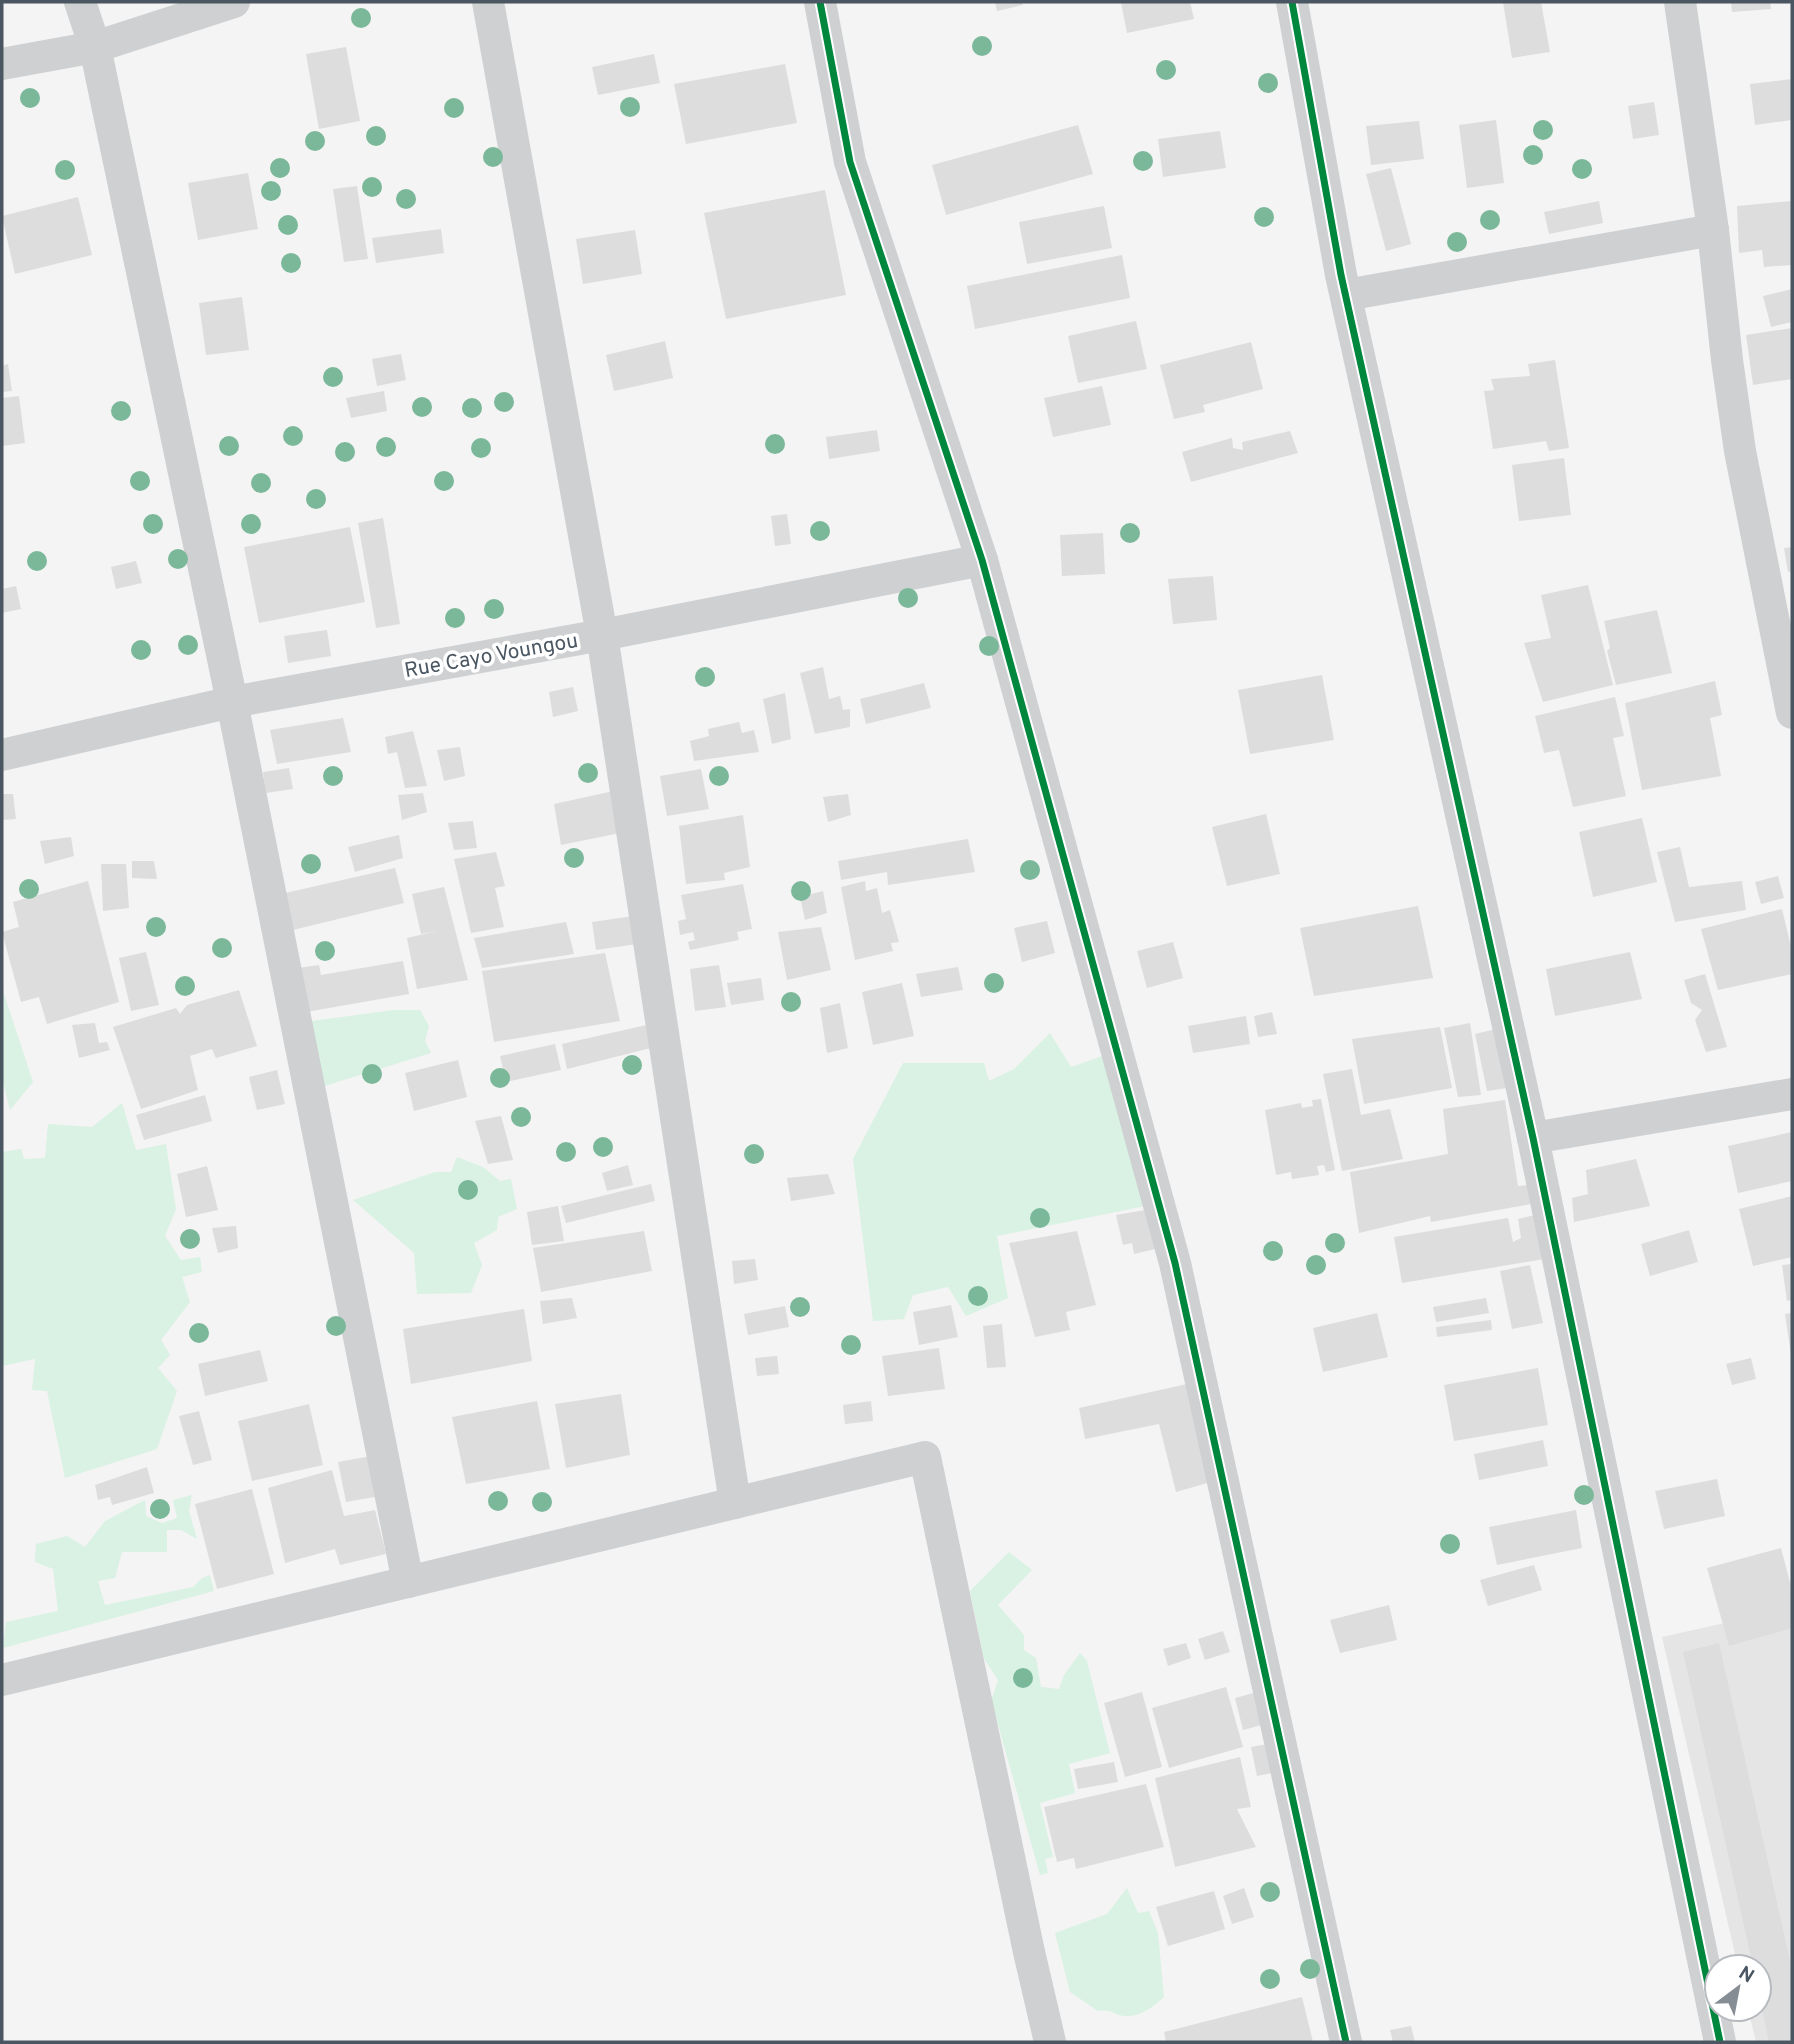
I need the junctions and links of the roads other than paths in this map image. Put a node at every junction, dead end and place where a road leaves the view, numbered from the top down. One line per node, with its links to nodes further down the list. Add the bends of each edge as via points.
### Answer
1 (80, 2): 7 (street)
2 (234, 2): 7 (street)
3 (488, 2): 12 (street)
4 (820, 2): 11 (street, via 850,162)
5 (1292, 2): 10 (street)
6 (1680, 2): 9 (street)
7 (95, 47): 8 (street); 13 (street)
8 (2, 64)
9 (1713, 230): 10 (street); 14 (street, via 1740,451)
10 (1346, 295): 17 (street)
11 (982, 560): 12 (street, Rue Cayo Voungou); 22 (street, via 1175,1263)
12 (602, 635): 13 (street, Rue Cayo Voungou); 18 (street)
13 (232, 702): 15 (street, Rue Cayo Voungou); 19 (street)
14 (1792, 713)
15 (2, 755)
16 (1792, 1094): 17 (street)
17 (1533, 1138): 23 (street)
18 (735, 1503): 19 (street); 21 (street, via 925,1457)
19 (408, 1582): 20 (street)
20 (2, 1680)
21 (1050, 2042)
22 (1346, 2042)
23 (1720, 2042)

